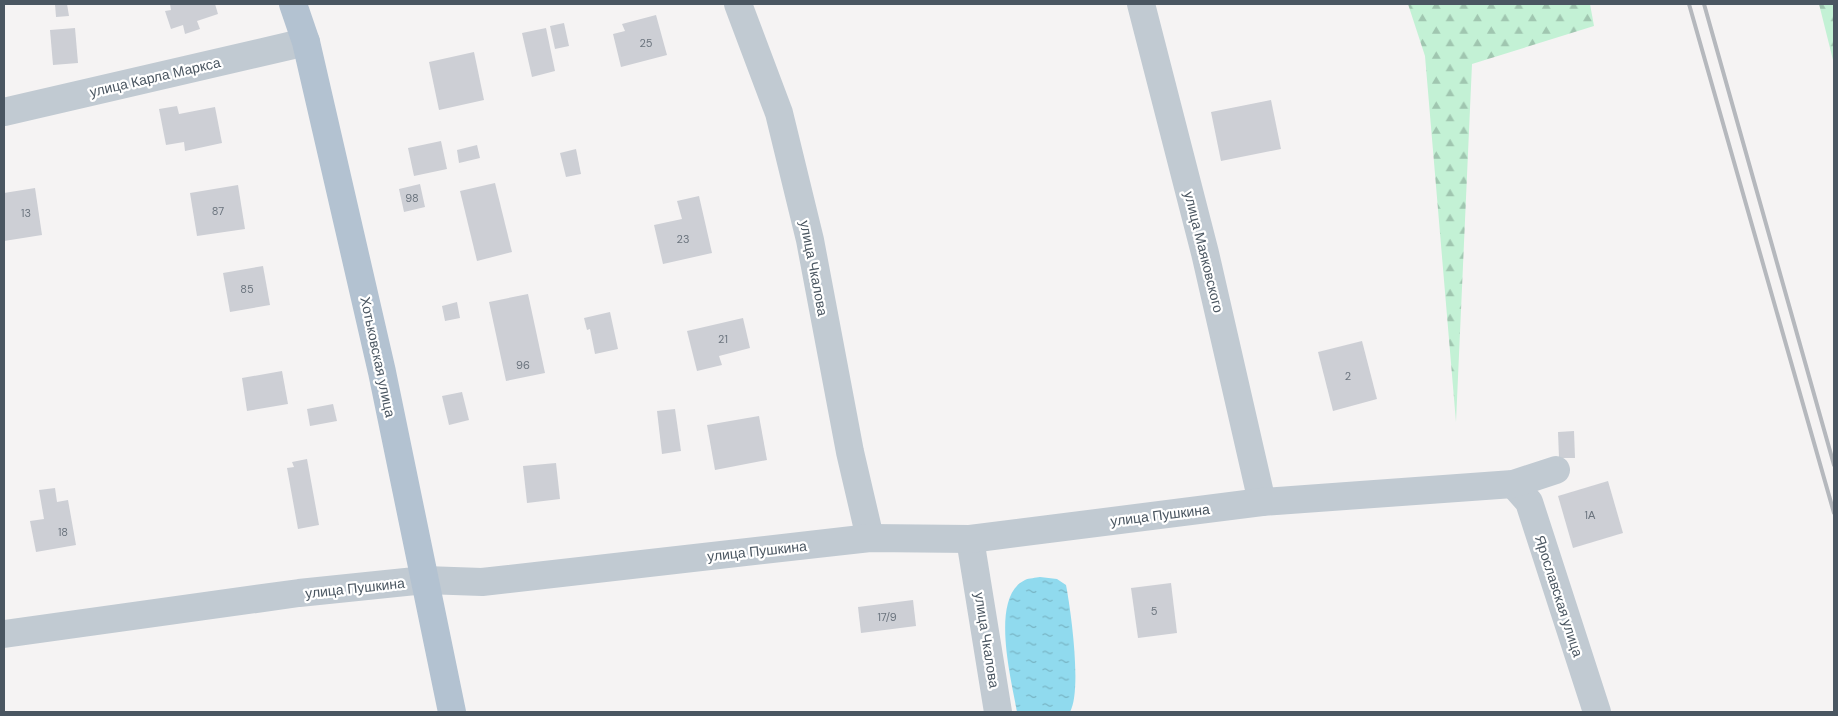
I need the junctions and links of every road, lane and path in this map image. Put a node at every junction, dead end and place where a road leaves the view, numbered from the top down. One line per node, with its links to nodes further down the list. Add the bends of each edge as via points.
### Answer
1 (292, 4): 4 (main road, Хотьковская улица)
2 (738, 4): 9 (street, улица Чкалова, via 784,131 810,240 850,452)
3 (1141, 4): 8 (street, улица Маяковского, via 1205,253)
4 (306, 42): 5 (street, улица Карла Маркса); 11 (main road, Хотьковская улица, via 382,372)
5 (4, 112)
6 (1556, 470): 7 (street, улица Пушкина)
7 (1513, 484): 8 (street, улица Пушкина); 15 (street, Ярославская улица, via 1529,502)
8 (1262, 502): 10 (street, улица Пушкина)
9 (870, 538): 10 (street, улица Пушкина); 11 (street, улица Пушкина, via 482,582)
10 (970, 539): 14 (street, улица Чкалова)
11 (425, 580): 12 (street, улица Пушкина); 13 (main road, Хотьковская улица)
12 (4, 634)
13 (452, 712)
14 (998, 712)
15 (1598, 712)

